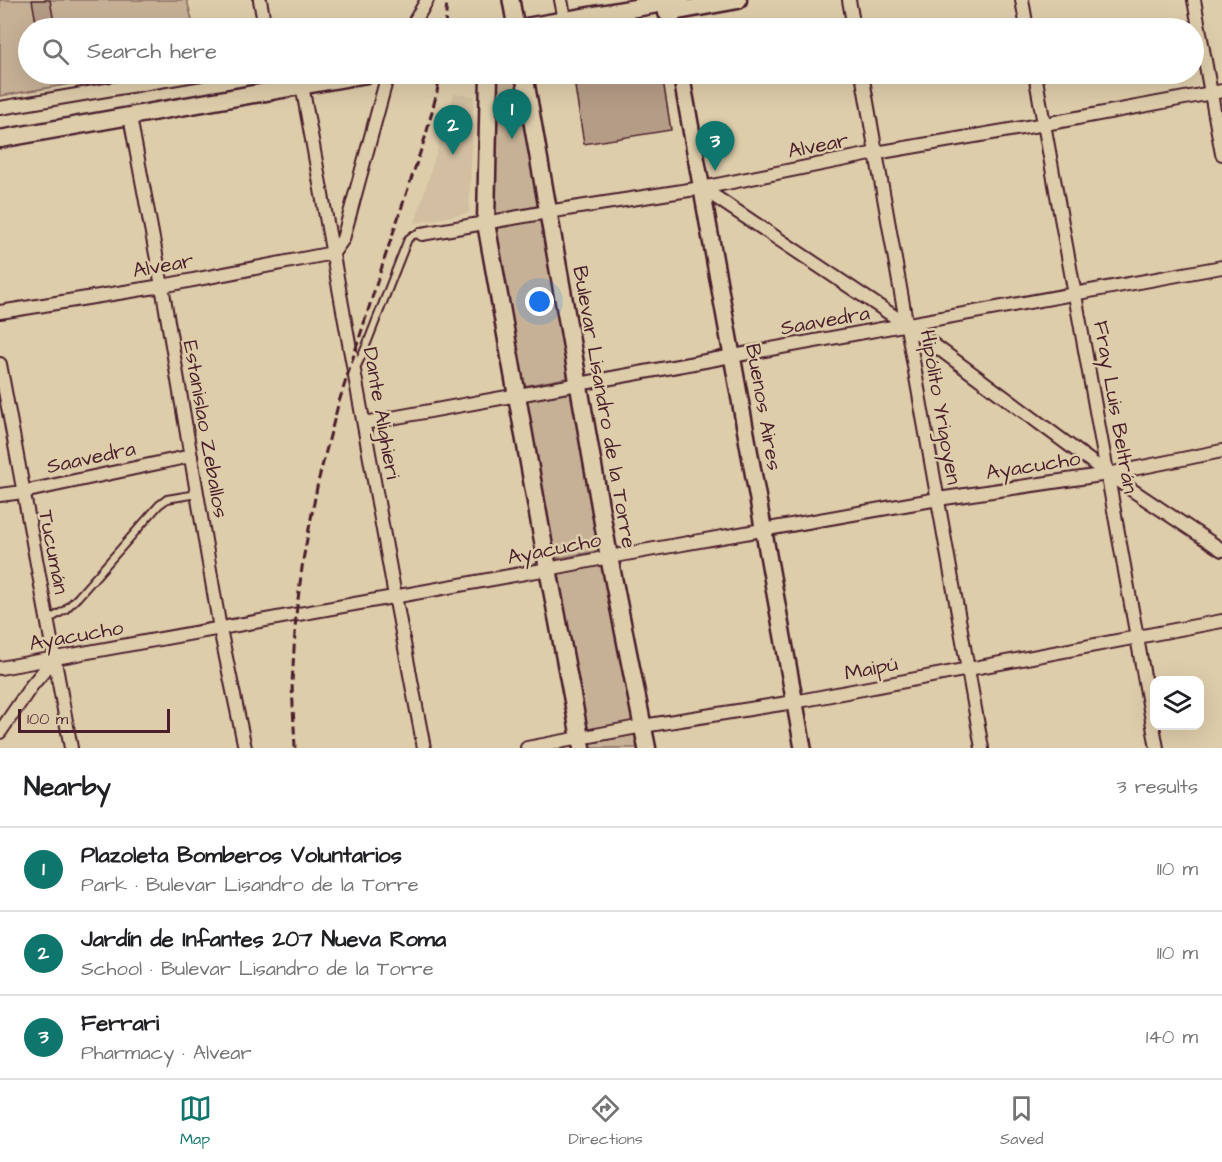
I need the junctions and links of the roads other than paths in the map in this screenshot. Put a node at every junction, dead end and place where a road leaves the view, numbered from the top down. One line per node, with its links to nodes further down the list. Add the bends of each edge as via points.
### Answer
1 (260, 0): 10 (street)
2 (427, 0): 11 (street)
3 (511, 0): 12 (street)
4 (561, 0): 13 (street)
5 (738, 0): 9 (main road)
6 (849, 0): 16 (street)
7 (1022, 0): 17 (street)
8 (1194, 0): 18 (street)
9 (672, 9): 14 (main road); 15 (main road)
10 (263, 18)
11 (417, 18)
12 (516, 18)
13 (565, 18)
14 (584, 18)
15 (629, 18)
16 (852, 18)
17 (1025, 18)
18 (1198, 18)
19 (1204, 42): 31 (street)
20 (142, 84): 32 (street)
21 (267, 84): 33 (main road)
22 (294, 84): 30 (main road)
23 (309, 84): 30 (main road)
24 (385, 84): 42 (street, via 343,239)
25 (489, 84): 40 (main road)
26 (526, 84): 39 (main road, Bulevar Lisandro de la Torre)
27 (683, 84): 38 (street, Buenos Aires)
28 (864, 84): 36 (street, Hipólito Yrigoyen)
29 (1037, 84): 34 (street, Fray Luis Beltrán)
30 (303, 85): 42 (street, Dante Alighieri)
31 (1216, 92): 34 (street, Alvear); 37 (street)
32 (0, 108)
33 (130, 117): 35 (main road); 44 (street, Estanislao Zeballos)
34 (1044, 124): 36 (street, Alvear); 45 (street, Fray Luis Beltrán)
35 (0, 139)
36 (876, 153): 38 (street, Alvear); 47 (street, Hipólito Yrigoyen)
37 (1222, 154)
38 (702, 188): 39 (street, Alvear); 47 (street); 48 (street, Buenos Aires)
39 (547, 212): 40 (street, Alvear); 51 (main road, Bulevar Lisandro de la Torre)
40 (486, 223): 41 (street, Alvear); 52 (main road)
41 (422, 234): 50 (lane, via 408,239)
42 (333, 253): 44 (street, Alvear); 50 (street, Dante Alighieri)
43 (1222, 267): 45 (street, Saavedra)
44 (162, 286): 46 (street, Alvear); 55 (street, Estanislao Zeballos)
45 (1075, 294): 47 (street, Saavedra); 56 (street, Fray Luis Beltrán)
46 (0, 312)
47 (907, 325): 48 (street, Saavedra); 56 (street); 60 (street, Hipólito Yrigoyen)
48 (732, 356): 51 (street, Saavedra); 61 (street, Buenos Aires)
49 (0, 364): 57 (street, Tucumán)
50 (354, 371): 53 (street, Dante Alighieri)
51 (578, 384): 52 (street, Saavedra); 63 (main road, Bulevar Lisandro de la Torre)
52 (517, 395): 53 (street, Saavedra); 64 (main road)
53 (364, 423): 65 (street, Dante Alighieri)
54 (1222, 451): 56 (street, Ayacucho)
55 (191, 456): 57 (street, Saavedra); 58 (street, Estanislao Zeballos)
56 (1108, 474): 60 (street, Ayacucho); 62 (street); 69 (street, Fray Luis Beltrán)
57 (23, 492): 59 (street, Saavedra); 66 (street, Tucumán)
58 (197, 494): 66 (lane, via 167,499 159,505 78,597); 68 (street, Estanislao Zeballos)
59 (0, 495)
60 (938, 500): 61 (street, Ayacucho); 72 (street, Hipólito Yrigoyen)
61 (763, 531): 63 (street, Ayacucho); 73 (street, Buenos Aires)
62 (1222, 550)
63 (609, 557): 64 (street, Ayacucho); 74 (main road, Bulevar Lisandro de la Torre)
64 (548, 569): 65 (street, Ayacucho); 76 (main road)
65 (395, 596): 68 (street, Ayacucho); 79 (street, Dante Alighieri)
66 (48, 620): 70 (street, Tucumán)
67 (1222, 621): 69 (street, Maipú)
68 (220, 629): 70 (street, Ayacucho); 78 (street, Estanislao Zeballos)
69 (1136, 637): 72 (street, Maipú); 84 (street, Fray Luis Beltrán)
70 (55, 658): 71 (street, Ayacucho); 75 (street); 77 (street, Tucumán)
71 (0, 668)
72 (968, 669): 73 (street, Maipú); 83 (street, Hipólito Yrigoyen)
73 (794, 702): 74 (street, Maipú); 82 (street, Buenos Aires)
74 (643, 726): 76 (street, Maipú); 81 (main road, Bulevar Lisandro de la Torre)
75 (0, 732)
76 (581, 743): 80 (street, Maipú)
77 (71, 748)
78 (245, 748)
79 (424, 748)
80 (527, 748)
81 (646, 748)
82 (803, 748)
83 (982, 748)
84 (1157, 748)

